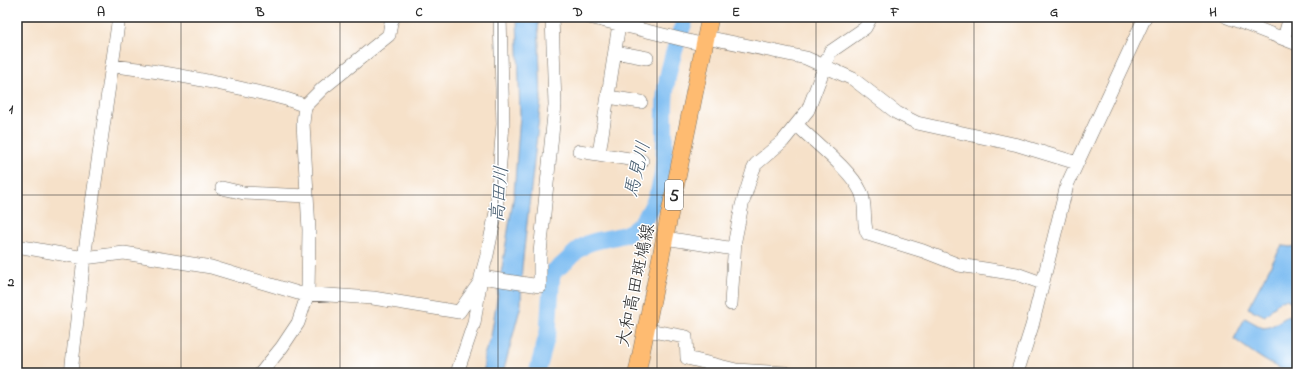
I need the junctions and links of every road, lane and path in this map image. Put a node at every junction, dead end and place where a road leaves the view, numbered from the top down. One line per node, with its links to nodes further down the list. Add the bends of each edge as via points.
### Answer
1 (119, 17): 17 (street)
2 (394, 17): 21 (street, via 389,35 323,88)
3 (500, 17): 33 (street, via 503,90 501,159 496,212)
4 (552, 17): 33 (street, via 554,111 540,253 540,286)
5 (589, 17): 11 (street)
6 (710, 17): 13 (main road, 大和高田斑鳩線 / 5)
7 (871, 17): 18 (street, via 865,28 830,52)
8 (1145, 17): 26 (street)
9 (1227, 17): 12 (street)
10 (1290, 17): 12 (street)
11 (619, 24): 13 (street, via 686,41); 15 (street)
12 (1284, 38): 14 (street)
13 (705, 41): 18 (street, via 795,54); 29 (main road, 大和高田斑鳩線 / 5)
14 (1297, 44)
15 (615, 52): 16 (street); 19 (street)
16 (647, 58)
17 (112, 66): 21 (street, via 137,68 226,85 292,100); 32 (street)
18 (825, 66): 22 (street, via 808,110); 26 (street, via 853,78 896,113 910,120 1018,145)
19 (608, 97): 20 (street); 24 (street)
20 (641, 102)
21 (305, 106): 28 (street, via 303,123)
22 (797, 125): 31 (street, via 756,164 742,205); 34 (street, via 848,174 860,190 865,206 865,228 868,234 959,265 1017,274)
23 (578, 151): 24 (street)
24 (599, 154): 25 (street)
25 (642, 161)
26 (1076, 163): 34 (street, via 1063,197)
27 (222, 188): 28 (street, via 244,193)
28 (307, 196): 35 (street)
29 (665, 238): 31 (street); 37 (main road, 大和高田斑鳩線 / 5)
30 (17, 246): 32 (street)
31 (734, 248): 36 (street)
32 (84, 258): 35 (street, via 124,253 211,267 298,293); 38 (street)
33 (483, 279): 35 (street, via 459,312 372,298); 40 (street, via 470,339)
34 (1042, 283): 43 (street)
35 (308, 293): 39 (street, via 298,323)
36 (731, 304)
37 (647, 330): 41 (main road, 大和高田斑鳩線 / 5); 42 (street, via 686,337 687,358 736,370)
38 (71, 373)
39 (261, 373)
40 (457, 373)
41 (637, 373)
42 (786, 373)
43 (1017, 373)

